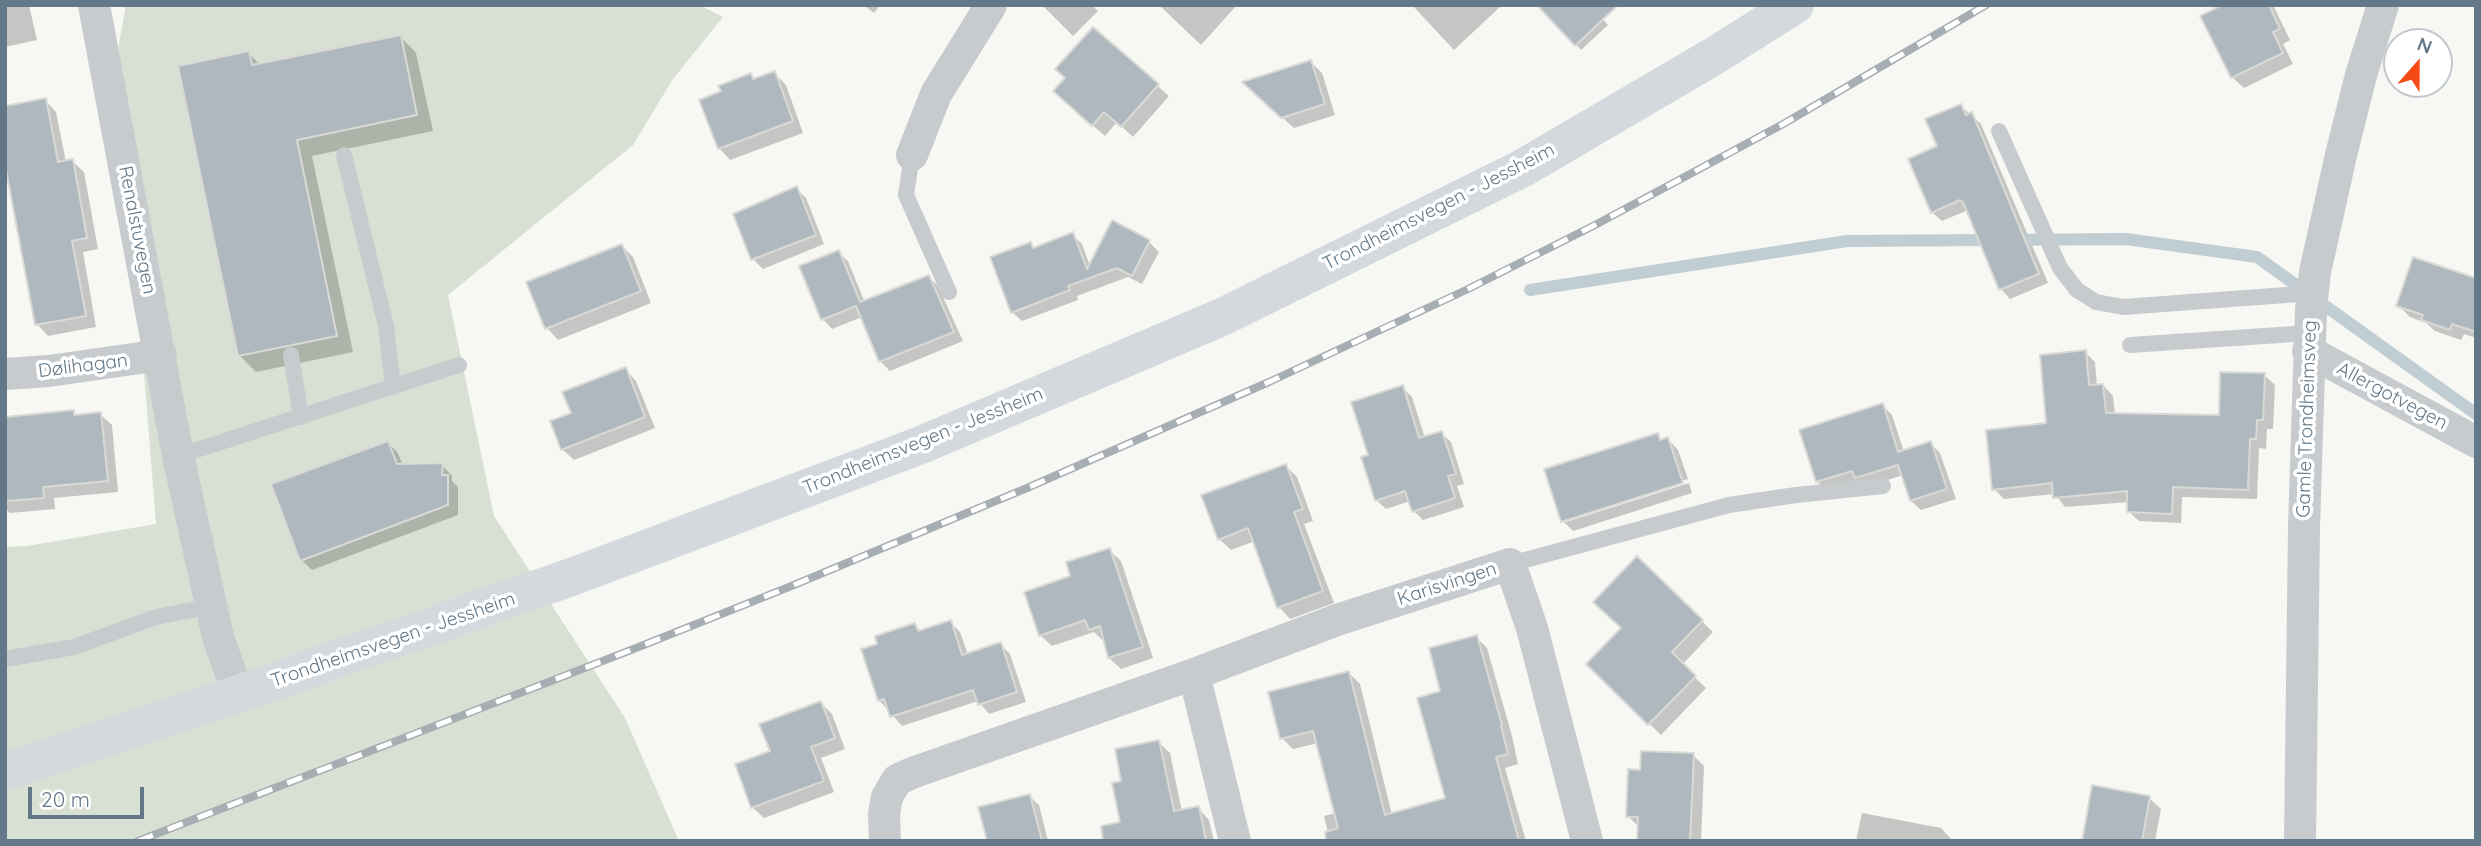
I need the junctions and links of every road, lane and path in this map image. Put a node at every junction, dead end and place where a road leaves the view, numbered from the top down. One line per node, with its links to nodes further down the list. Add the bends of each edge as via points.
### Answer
1 (94, 5): 12 (street, Renalstuvegen)
2 (991, 5): 7 (street, via 936,94)
3 (1795, 5): 25 (main road, Trondheimsvegen - Jessheim, via 1523,168 1222,317 921,445 577,576)
4 (2383, 5): 9 (street, Gamle Trondheimsveg, via 2341,155)
5 (1999, 131): 9 (lane, via 2060,268 2077,290 2096,302 2123,307)
6 (344, 155): 16 (lane, via 386,326)
7 (912, 155): 8 (lane, via 906,195)
8 (949, 292)
9 (2313, 293): 10 (street, Gamle Trondheimsveg)
10 (2308, 342): 11 (lane); 18 (street, Allergotvegen); 30 (street, Gamle Trondheimsveg)
11 (2130, 345)
12 (161, 355): 15 (street, Dølihagan); 19 (street, Renalstuvegen)
13 (291, 355): 17 (lane)
14 (459, 365): 16 (lane)
15 (5, 374)
16 (393, 387): 17 (lane)
17 (301, 418): 19 (lane)
18 (2476, 442)
19 (178, 456): 22 (street, Renalstuvegen)
20 (1882, 486): 21 (lane, via 1729,505)
21 (1510, 564): 24 (street, Karisvingen, via 1337,620); 29 (street, Karisvingen, via 1532,628)
22 (212, 606): 23 (lane, via 156,617 74,647); 25 (street, Renalstuvegen)
23 (5, 659)
24 (1194, 674): 27 (street, Karisvingen, via 897,780 887,796); 28 (street)
25 (238, 694): 26 (main road, Trondheimsvegen - Jessheim)
26 (5, 772)
27 (885, 841)
28 (1235, 841)
29 (1587, 841)
30 (2300, 841)

